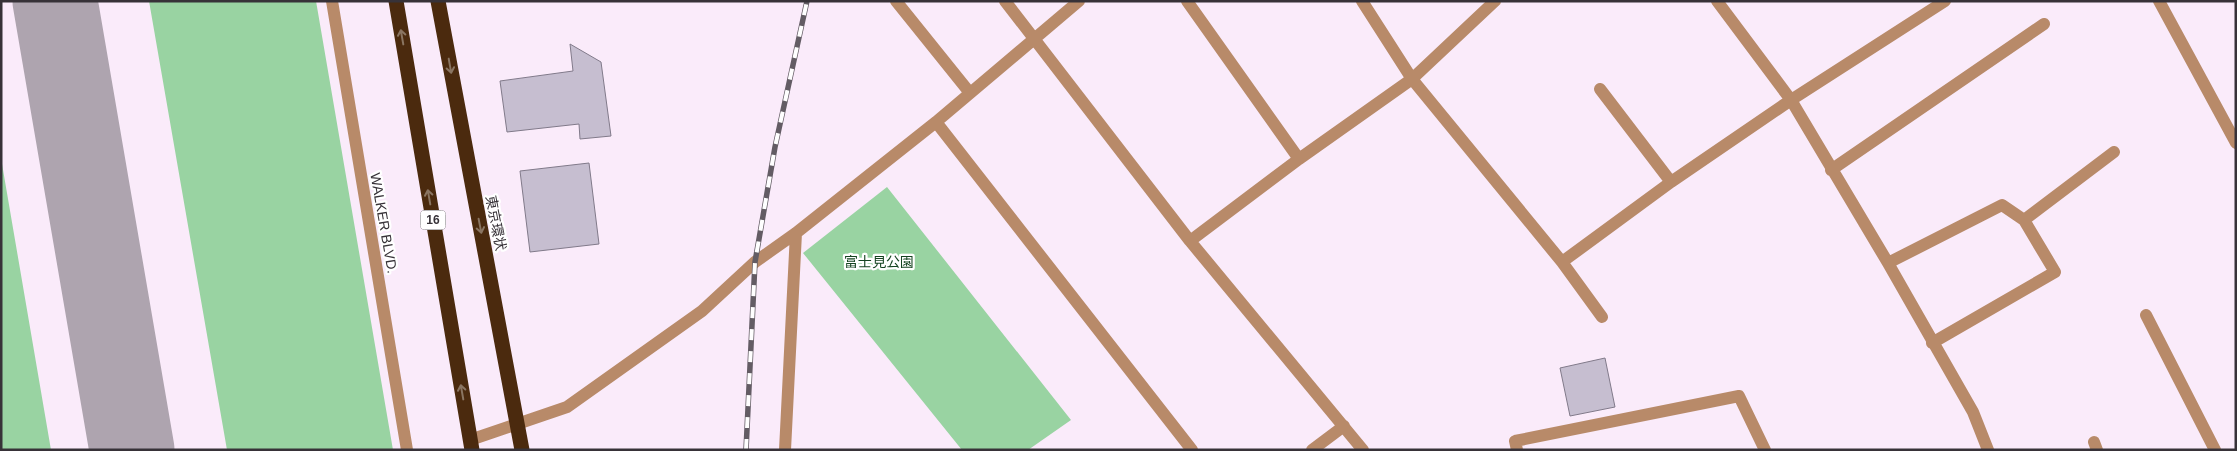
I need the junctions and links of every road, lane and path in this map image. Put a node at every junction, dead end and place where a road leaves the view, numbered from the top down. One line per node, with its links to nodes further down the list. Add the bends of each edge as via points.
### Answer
1 (332, 1): 36 (street, WALKER BLVD.)
2 (396, 1): 35 (highway, 16, one-way to 2)
3 (438, 1): 33 (highway, 東京環状, one-way to 33)
4 (896, 1): 17 (street)
5 (1005, 1): 14 (street)
6 (1079, 1): 14 (street)
7 (1187, 1): 22 (street)
8 (1362, 1): 15 (street)
9 (1495, 1): 15 (street)
10 (1717, 1): 18 (street)
11 (1945, 1): 18 (street)
12 (2158, 1): 20 (street)
13 (2044, 24): 23 (street)
14 (1034, 38): 17 (street); 27 (street)
15 (1412, 79): 22 (street); 28 (street)
16 (1600, 90): 24 (street)
17 (970, 93): 19 (street)
18 (1791, 100): 23 (street); 24 (street)
19 (936, 122): 26 (street); 39 (street)
20 (2236, 143)
21 (2114, 152): 25 (street)
22 (1299, 159): 27 (street)
23 (1831, 170): 29 (street)
24 (1671, 182): 28 (street)
25 (2024, 220): 29 (street, via 2002,205); 32 (street, via 2055,272)
26 (796, 233): 33 (street, via 755,262 702,311 567,407); 38 (street)
27 (1190, 241): 34 (street)
28 (1562, 262): 31 (street)
29 (1888, 263): 32 (street)
30 (2146, 315): 45 (street)
31 (1602, 317)
32 (1932, 343): 44 (street, via 1973,412)
33 (518, 424): 35 (street); 37 (highway, 東京環状)
34 (1344, 426): 40 (street); 41 (street)
35 (471, 445)
36 (407, 450)
37 (522, 450)
38 (785, 450)
39 (1192, 450)
40 (1312, 450)
41 (1363, 450)
42 (1517, 450): 43 (street, via 1515,441 1739,396)
43 (1765, 450)
44 (1988, 450)
45 (2215, 450)

